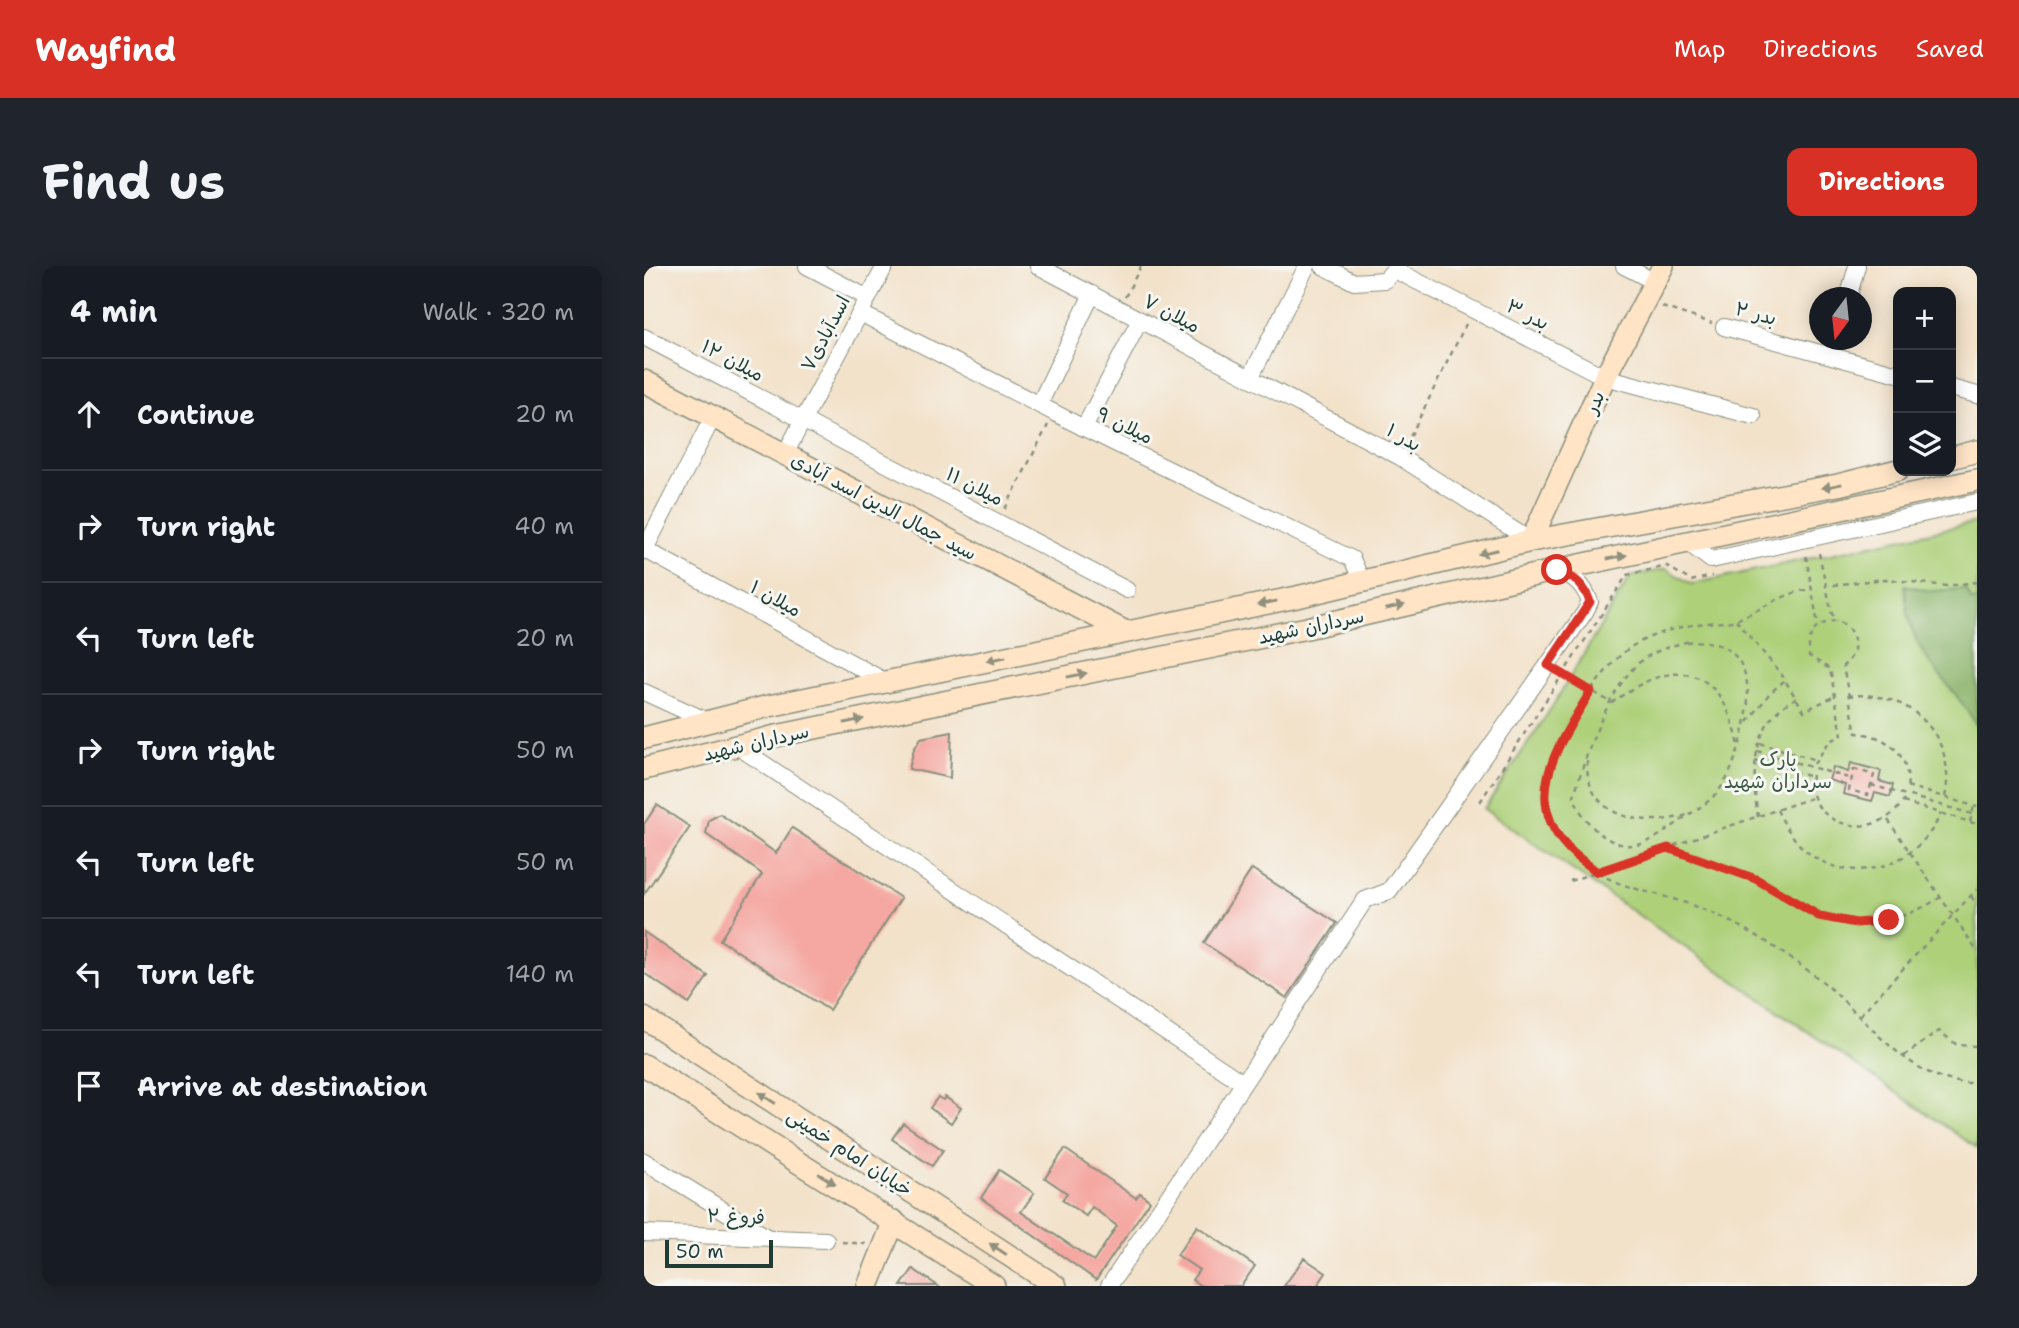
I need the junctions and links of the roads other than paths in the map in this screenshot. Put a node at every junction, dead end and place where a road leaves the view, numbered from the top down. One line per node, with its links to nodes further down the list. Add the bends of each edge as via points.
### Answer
1 (807, 266): 12 (street, میلان ۹)
2 (885, 266): 12 (street, اسدآبادی۷)
3 (1038, 266): 11 (street, میلان ۷)
4 (1307, 266): 20 (street)
5 (1324, 266): 8 (street, via 1354,282 1385,280)
6 (1624, 266): 9 (street)
7 (1857, 266): 10 (street)
8 (1396, 268): 19 (street, بدر ۳)
9 (1659, 274): 19 (street, بدر)
10 (1852, 287)
11 (1092, 294): 13 (street, میلان ۷); 24 (street)
12 (864, 306): 24 (street, میلان ۹); 27 (street, اسدآبادی۷)
13 (1140, 320): 20 (street, میلان ۷); 28 (street)
14 (1724, 327): 17 (street, بدر ۲)
15 (644, 337): 27 (street, میلان ۱۲)
16 (1835, 350): 17 (street)
17 (1833, 356): 18 (street, بدر ۲)
18 (1893, 373)
19 (1605, 377): 25 (street, بدر ۳); 35 (street, بدر)
20 (1250, 378): 35 (street, بدر ۱, via 1400,457)
21 (644, 381): 26 (street, سید جمال الدین اسد آبادی)
22 (1956, 389): 23 (street)
23 (1977, 395)
24 (1039, 405): 28 (street, میلان ۹)
25 (1753, 416)
26 (713, 417): 30 (street, سید جمال الدین اسد آبادی); 37 (street)
27 (803, 420): 30 (street, اسدآبادی۷); 40 (street, میلان ۱۱)
28 (1084, 428): 39 (street, میلان ۹, via 1352,559)
29 (1977, 451): 31 (street)
30 (785, 454): 43 (street, سید جمال الدین اسد آبادی)
31 (1956, 457)
32 (1893, 471): 35 (street, سرداران شهید, one-way to 35)
33 (1977, 480): 36 (street, سرداران شهید)
34 (1977, 502): 36 (street, via 1711,561)
35 (1531, 541): 39 (street, سرداران شهید, one-way to 39)
36 (1687, 542): 38 (street, سرداران شهید, one-way to 36)
37 (644, 550): 44 (street, میلان ۱)
38 (1557, 570): 42 (street, سرداران شهید, one-way to 38); 54 (street, via 1575,578 1590,602 1389,891 1365,900)
39 (1362, 582): 41 (street, سرداران شهید)
40 (1127, 590)
41 (1297, 597): 42 (street); 43 (street, سرداران شهید, one-way to 43)
42 (1307, 628): 48 (street, سرداران شهید, one-way to 42)
43 (1124, 631): 44 (street, سرداران شهید, one-way to 44)
44 (888, 683): 46 (street, سرداران شهید)
45 (644, 692): 47 (street)
46 (769, 706): 47 (street, سرداران شهید); 48 (street)
47 (707, 721): 49 (street, سرداران شهید)
48 (776, 736): 50 (street, سرداران شهید)
49 (644, 738)
50 (737, 746): 51 (street, سرداران شهید); 54 (street)
51 (644, 769)
52 (644, 1018): 62 (street, خیابان امام خمینی, one-way to 52)
53 (644, 1065): 56 (street, خیابان امام خمینی, one-way to 56)
54 (1243, 1083): 63 (street)
55 (644, 1161): 58 (street)
56 (894, 1221): 60 (street); 61 (street, خیابان امام خمینی)
57 (644, 1233): 58 (street, فروغ ۲)
58 (767, 1238): 59 (street, فروغ ۲)
59 (826, 1240)
60 (868, 1286)
61 (994, 1286)
62 (1056, 1286)
63 (1109, 1286)

